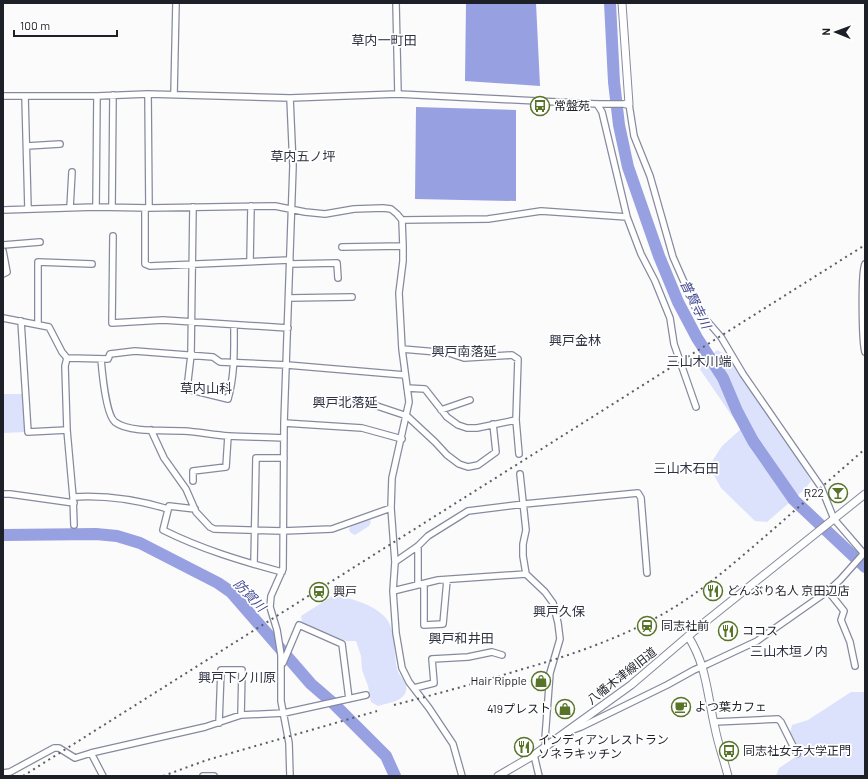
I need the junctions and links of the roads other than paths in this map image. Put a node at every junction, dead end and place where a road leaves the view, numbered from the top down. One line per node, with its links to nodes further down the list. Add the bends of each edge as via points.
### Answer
1 (176, 3): 5 (street)
2 (396, 3): 6 (street)
3 (622, 3): 13 (street)
4 (148, 94): 5 (street); 7 (street); 22 (street)
5 (174, 94): 11 (street)
6 (398, 94): 11 (street); 12 (street)
7 (113, 95): 10 (street); 19 (street)
8 (3, 96): 9 (street)
9 (25, 96): 10 (street); 15 (street)
10 (97, 96): 18 (street)
11 (290, 98): 23 (street)
12 (597, 104): 13 (street); 26 (street, via 602,112)
13 (627, 104): 82 (street, via 634,136 650,176 673,257 695,307 721,337 743,374 821,487)
14 (60, 144): 15 (street)
15 (27, 146): 24 (street)
16 (72, 172): 21 (street)
17 (251, 206): 20 (street); 23 (street); 34 (street)
18 (96, 207): 19 (street); 21 (street)
19 (112, 207): 22 (street)
20 (193, 207): 22 (street); 37 (street)
21 (70, 208): 24 (street)
22 (147, 208): 37 (street, via 145,264)
23 (292, 208): 27 (street, via 325,214 354,209 391,209); 35 (street)
24 (28, 209): 25 (street)
25 (3, 210)
26 (627, 218): 27 (street, via 541,211 488,219); 60 (street, via 670,318 674,344)
27 (402, 220): 31 (street)
28 (113, 236): 45 (street, via 112,324 163,320)
29 (40, 242): 30 (street)
30 (3, 245)
31 (404, 246): 32 (street); 49 (street, via 399,293)
32 (342, 247)
33 (3, 251): 39 (street, via 7,272)
34 (250, 261): 35 (street); 37 (street)
35 (290, 262): 40 (street, via 337,263); 42 (street)
36 (92, 264): 46 (street, via 38,262)
37 (193, 264): 45 (street)
38 (865, 264): 50 (street)
39 (3, 274)
40 (338, 278)
41 (352, 297): 42 (street)
42 (289, 298): 48 (street)
43 (3, 318): 44 (street)
44 (21, 321): 46 (street); 66 (street, via 28,432)
45 (191, 322): 47 (street); 51 (street)
46 (38, 324): 52 (street, via 49,327)
47 (234, 325): 48 (street); 54 (street)
48 (288, 328): 55 (street)
49 (402, 349): 56 (street); 63 (street, via 449,353 464,358 512,355 518,359)
50 (865, 352)
51 (191, 355): 53 (street, via 135,350 110,354 108,359); 54 (street, via 213,357 220,362); 54 (street, via 187,389 228,398 233,383)
52 (67, 358): 53 (street); 66 (street, via 64,366)
53 (101, 359): 67 (street, via 111,417 114,421 139,430)
54 (234, 363): 55 (street)
55 (287, 365): 56 (street); 64 (street)
56 (405, 374): 57 (street)
57 (407, 388): 61 (street, via 425,389); 62 (street)
58 (328, 400): 62 (street, via 359,400)
59 (470, 400): 61 (street)
60 (696, 407)
61 (441, 410): 65 (street, via 458,425 467,428)
62 (407, 416): 65 (street, via 447,455 458,464 468,467 478,465 496,452); 70 (street)
63 (516, 420): 65 (street); 71 (street)
64 (284, 422): 69 (street); 70 (street, via 362,428)
65 (493, 424)
66 (67, 430): 77 (street)
67 (151, 430): 68 (street); 81 (street, via 164,458 186,489)
68 (228, 436): 69 (street); 74 (street, via 226,467 193,471)
69 (284, 438): 72 (street)
70 (402, 439): 79 (street, via 392,478)
71 (519, 454)
72 (284, 458): 84 (street, via 256,458); 85 (street)
73 (520, 474): 78 (street)
74 (192, 481)
75 (3, 494): 77 (street)
76 (865, 494): 82 (street, 八幡木津線旧道)
77 (73, 500): 80 (street, via 89,496); 83 (street)
78 (524, 504): 86 (street, via 468,511 428,536); 91 (street, via 638,493 641,498); 92 (street, via 526,530 523,556)
79 (391, 508): 85 (street, via 332,529); 88 (street)
80 (168, 509): 81 (street, via 169,506); 89 (street, via 162,530 192,544)
81 (195, 509): 84 (street, via 214,529)
82 (832, 520): 87 (street); 98 (street, 八幡木津線旧道)
83 (74, 525)
84 (255, 530): 85 (street); 89 (street)
85 (283, 531): 90 (street)
86 (418, 546): 88 (street); 95 (street)
87 (864, 554): 97 (street)
88 (395, 562): 96 (street)
89 (254, 564): 90 (street)
90 (282, 572): 100 (street, via 271,596 270,607 280,641)
91 (647, 573)
92 (526, 574): 93 (street); 111 (street, via 554,603 560,639 548,684)
93 (447, 580): 94 (street); 94 (street, via 443,624 424,625)
94 (424, 584): 95 (street)
95 (418, 585): 96 (street)
96 (393, 591): 103 (street, via 402,668)
97 (828, 591): 101 (street, via 757,641); 102 (street, via 844,611 841,620 850,642)
98 (688, 636): 101 (street, via 698,652); 110 (street, 八幡木津線旧道, via 631,685)
99 (502, 655): 103 (street, via 492,652 468,657 432,659 434,683)
100 (281, 666): 105 (street, via 299,625 342,644); 106 (street, via 281,701)
101 (702, 666): 108 (street); 110 (street, via 581,727)
102 (855, 666)
103 (414, 688): 120 (street, via 453,744)
104 (366, 695): 105 (street)
105 (349, 699): 106 (street)
106 (284, 713): 107 (street); 119 (street, via 289,743)
107 (241, 715): 109 (street); 109 (street, via 242,670 221,670)
108 (714, 722): 113 (street, via 778,719); 123 (street)
109 (219, 723): 112 (street)
110 (564, 733): 111 (street, 八幡木津線旧道)
111 (546, 746): 114 (street, 八幡木津線旧道)
112 (92, 753): 115 (street, via 75,758 59,748 54,748 10,772); 116 (street)
113 (797, 754)
114 (534, 755): 121 (street, 八幡木津線旧道); 122 (street)
115 (3, 773)
116 (103, 776)
117 (203, 776): 118 (street)
118 (214, 776)
119 (290, 776)
120 (462, 776)
121 (498, 776)
122 (539, 776)
123 (728, 776)

